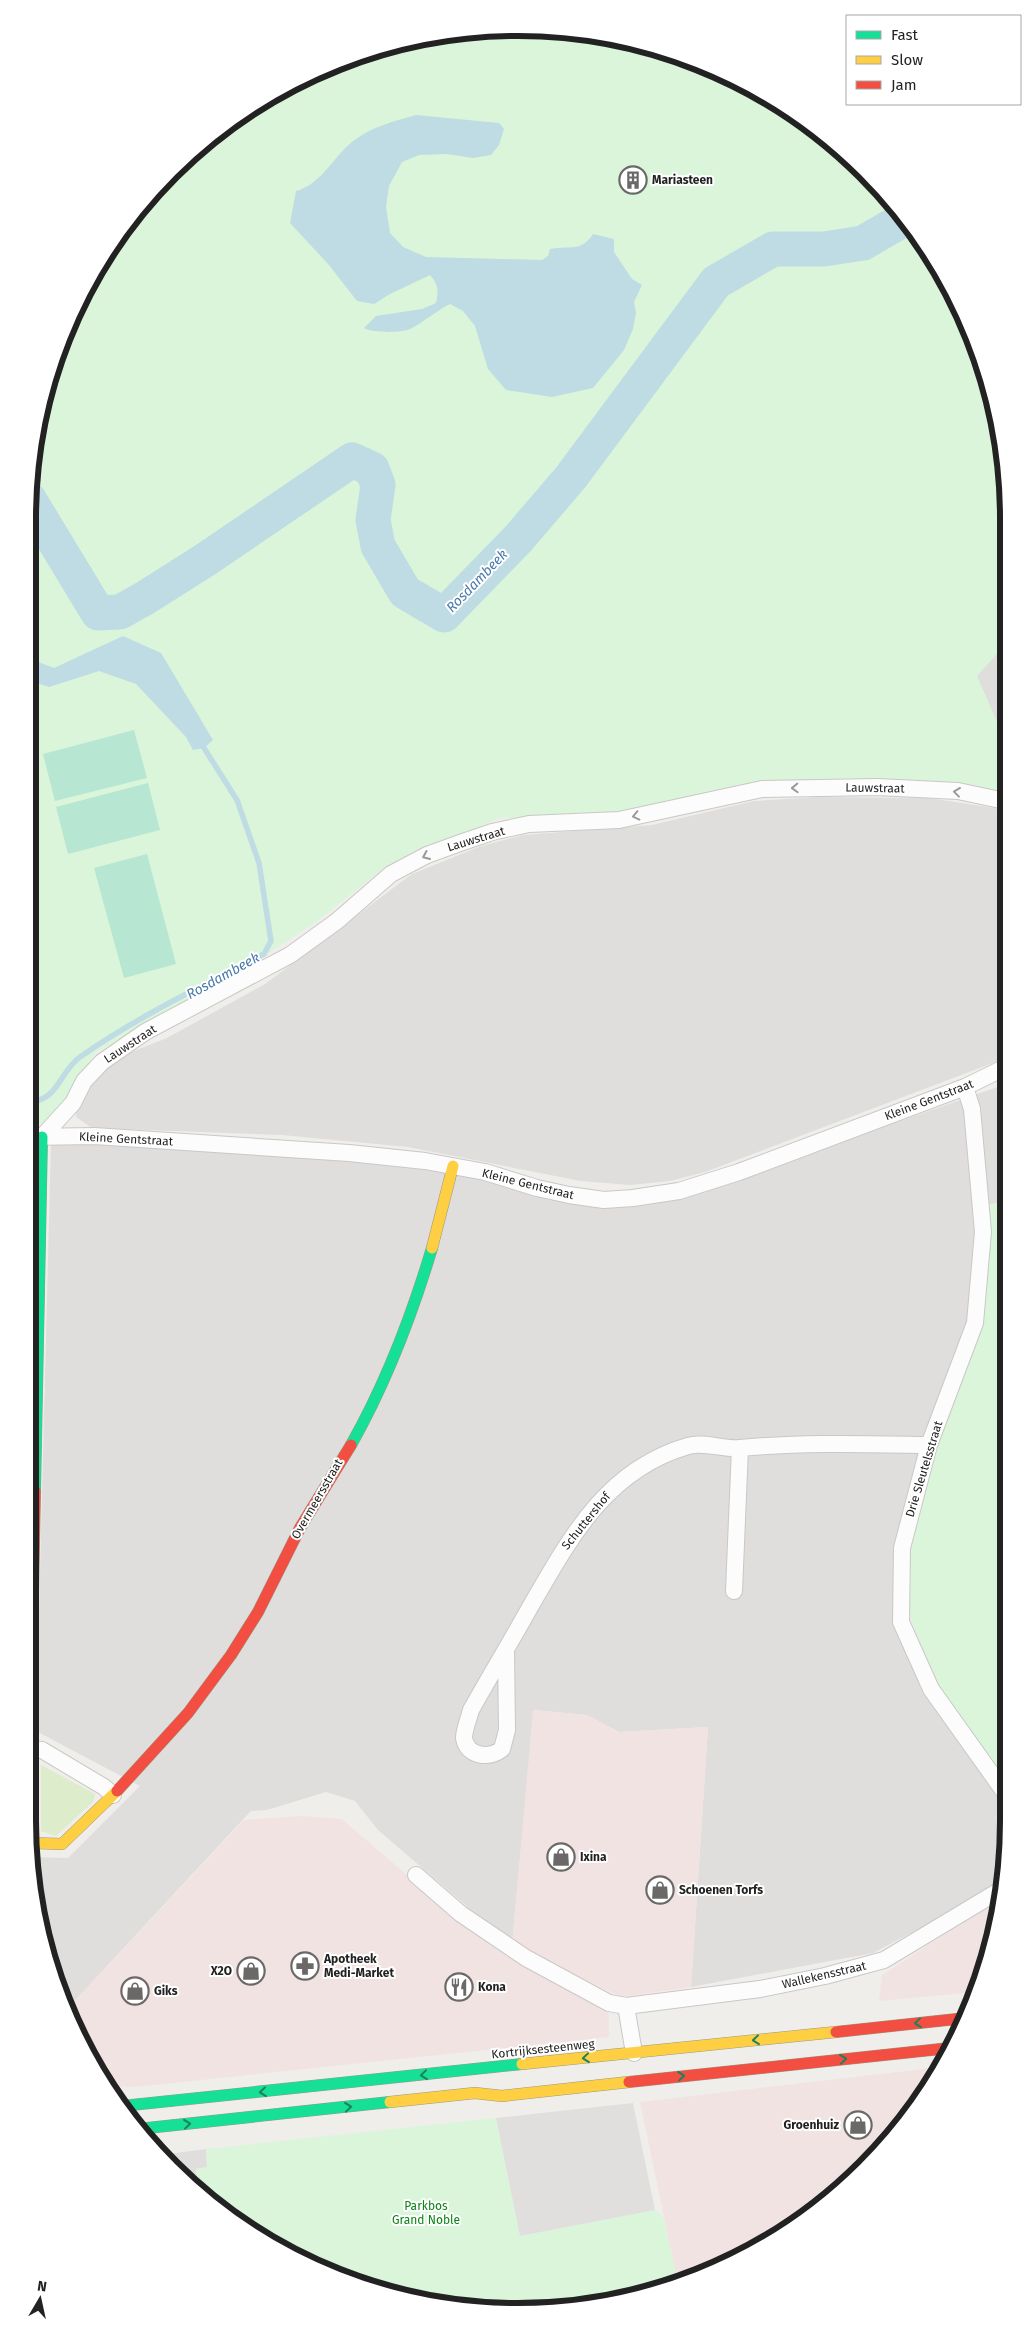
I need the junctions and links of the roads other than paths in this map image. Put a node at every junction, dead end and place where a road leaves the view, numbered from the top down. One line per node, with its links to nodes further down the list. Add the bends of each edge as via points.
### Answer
1 (1000, 800): 4 (street, Lauwstraat, one-way to 4, via 958,791 878,787 762,789 619,820 530,824 460,843 427,855 391,874 337,921 290,955 145,1032 102,1062 84,1081 73,1103)
2 (1000, 1070): 3 (street, Kleine Gentstraat)
3 (966, 1087): 6 (street, Kleine Gentstraat, via 739,1172 661,1194 604,1200 537,1188); 7 (street, Drie Sleutelsstraat, via 972,1109 983,1232 976,1323)
4 (36, 1136)
5 (36, 1137): 6 (street, Kleine Gentstraat, via 94,1136 254,1146 349,1153)
6 (453, 1166): 13 (main road, Overmeersstraat, via 446,1201 419,1283 372,1404 294,1538 251,1623 207,1690 177,1728)
7 (929, 1445): 8 (street, Schuttershof, via 806,1443); 12 (street, Drie Sleutelsstraat, via 902,1548 901,1622 931,1689)
8 (740, 1448): 9 (street); 10 (street, Schuttershof, via 690,1445 646,1463 605,1495 566,1543)
9 (734, 1591)
10 (506, 1650): 10 (street, Schuttershof, via 470,1710 464,1736 467,1747 478,1755 490,1756 502,1749 507,1730)
11 (36, 1750): 13 (street, via 42,1750)
12 (1000, 1786)
13 (113, 1795): 14 (main road, Overmeersstraat, via 62,1844)
14 (37, 1843)
15 (416, 1875): 17 (street, Wallekensstraat, via 461,1914 526,1958 608,2003)
16 (994, 1894): 17 (street, Wallekensstraat, via 884,1960 760,1989)
17 (626, 2006): 20 (street)
18 (957, 2019): 20 (main road, Kortrijksesteenweg, one-way to 20)
19 (942, 2049): 22 (main road, one-way to 19, via 475,2094 502,2096)
20 (634, 2053): 21 (main road, Kortrijksesteenweg, one-way to 21)
21 (129, 2105)
22 (147, 2128)

